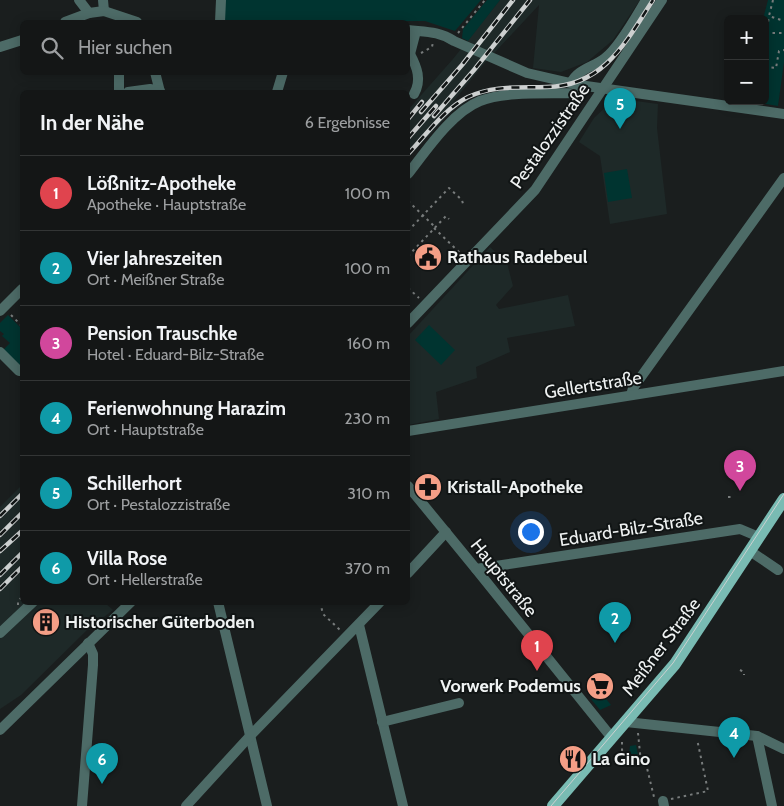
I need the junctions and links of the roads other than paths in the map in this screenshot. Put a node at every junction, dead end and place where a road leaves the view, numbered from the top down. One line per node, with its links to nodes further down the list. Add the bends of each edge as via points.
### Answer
1 (78, 0): 6 (street)
2 (222, 0): 9 (street)
3 (646, 0): 20 (street, via 607,58 577,74)
4 (662, 0): 16 (street, Pestalozzistraße)
5 (104, 5): 6 (street); 8 (street)
6 (89, 13): 7 (street)
7 (70, 20)
8 (133, 20)
9 (220, 20)
10 (412, 31): 12 (street); 12 (street, via 436,32); 14 (street)
11 (20, 41): 13 (street)
12 (454, 42): 20 (street, via 527,73)
13 (0, 47)
14 (410, 47)
15 (410, 57): 26 (street, via 419,75)
16 (614, 72): 21 (street, Pestalozzistraße); 25 (street)
17 (119, 75): 22 (street)
18 (156, 75): 23 (street)
19 (281, 75): 24 (street)
20 (575, 84): 21 (street); 28 (street, via 575,93 516,95 479,101 448,125)
21 (604, 88): 25 (street); 32 (street, Pestalozzistraße, via 535,190)
22 (119, 90)
23 (160, 90)
24 (278, 90)
25 (623, 91): 27 (street)
26 (414, 94)
27 (784, 114)
28 (410, 172)
29 (784, 178): 36 (street, via 632,388)
30 (20, 291): 31 (street)
31 (2, 310)
32 (410, 320)
33 (0, 352): 34 (street)
34 (20, 371)
35 (784, 371): 36 (street, Gellertstraße)
36 (631, 395): 37 (street, Gellertstraße)
37 (410, 431)
38 (410, 488): 41 (street, Hauptstraße)
39 (784, 499): 40 (main road, Meißner Straße)
40 (780, 512): 42 (main road, Meißner Straße)
41 (446, 532): 44 (street, Hauptstraße); 46 (street)
42 (759, 537): 43 (main road, Meißner Straße); 44 (street, Eduard-Bilz-Straße, via 740,528)
43 (750, 551): 45 (street); 56 (main road, Meißner Straße, via 675,664)
44 (476, 569): 60 (street, Hauptstraße)
45 (778, 570)
46 (410, 571)
47 (30, 605): 52 (street)
48 (128, 605): 53 (street)
49 (219, 605): 58 (street)
50 (377, 605): 51 (street)
51 (359, 625): 55 (street); 58 (street)
52 (0, 633)
53 (88, 643): 57 (street); 62 (street, via 93,665)
54 (459, 703): 55 (street)
55 (382, 722): 65 (street)
56 (626, 722): 59 (street); 60 (main road, Meißner Straße)
57 (0, 730)
58 (250, 736): 63 (street); 64 (street)
59 (757, 736): 61 (street); 67 (street)
60 (616, 742): 66 (main road, Meißner Straße)
61 (784, 750)
62 (82, 806)
63 (186, 806)
64 (267, 806)
65 (403, 806)
66 (553, 806)
67 (772, 806)

